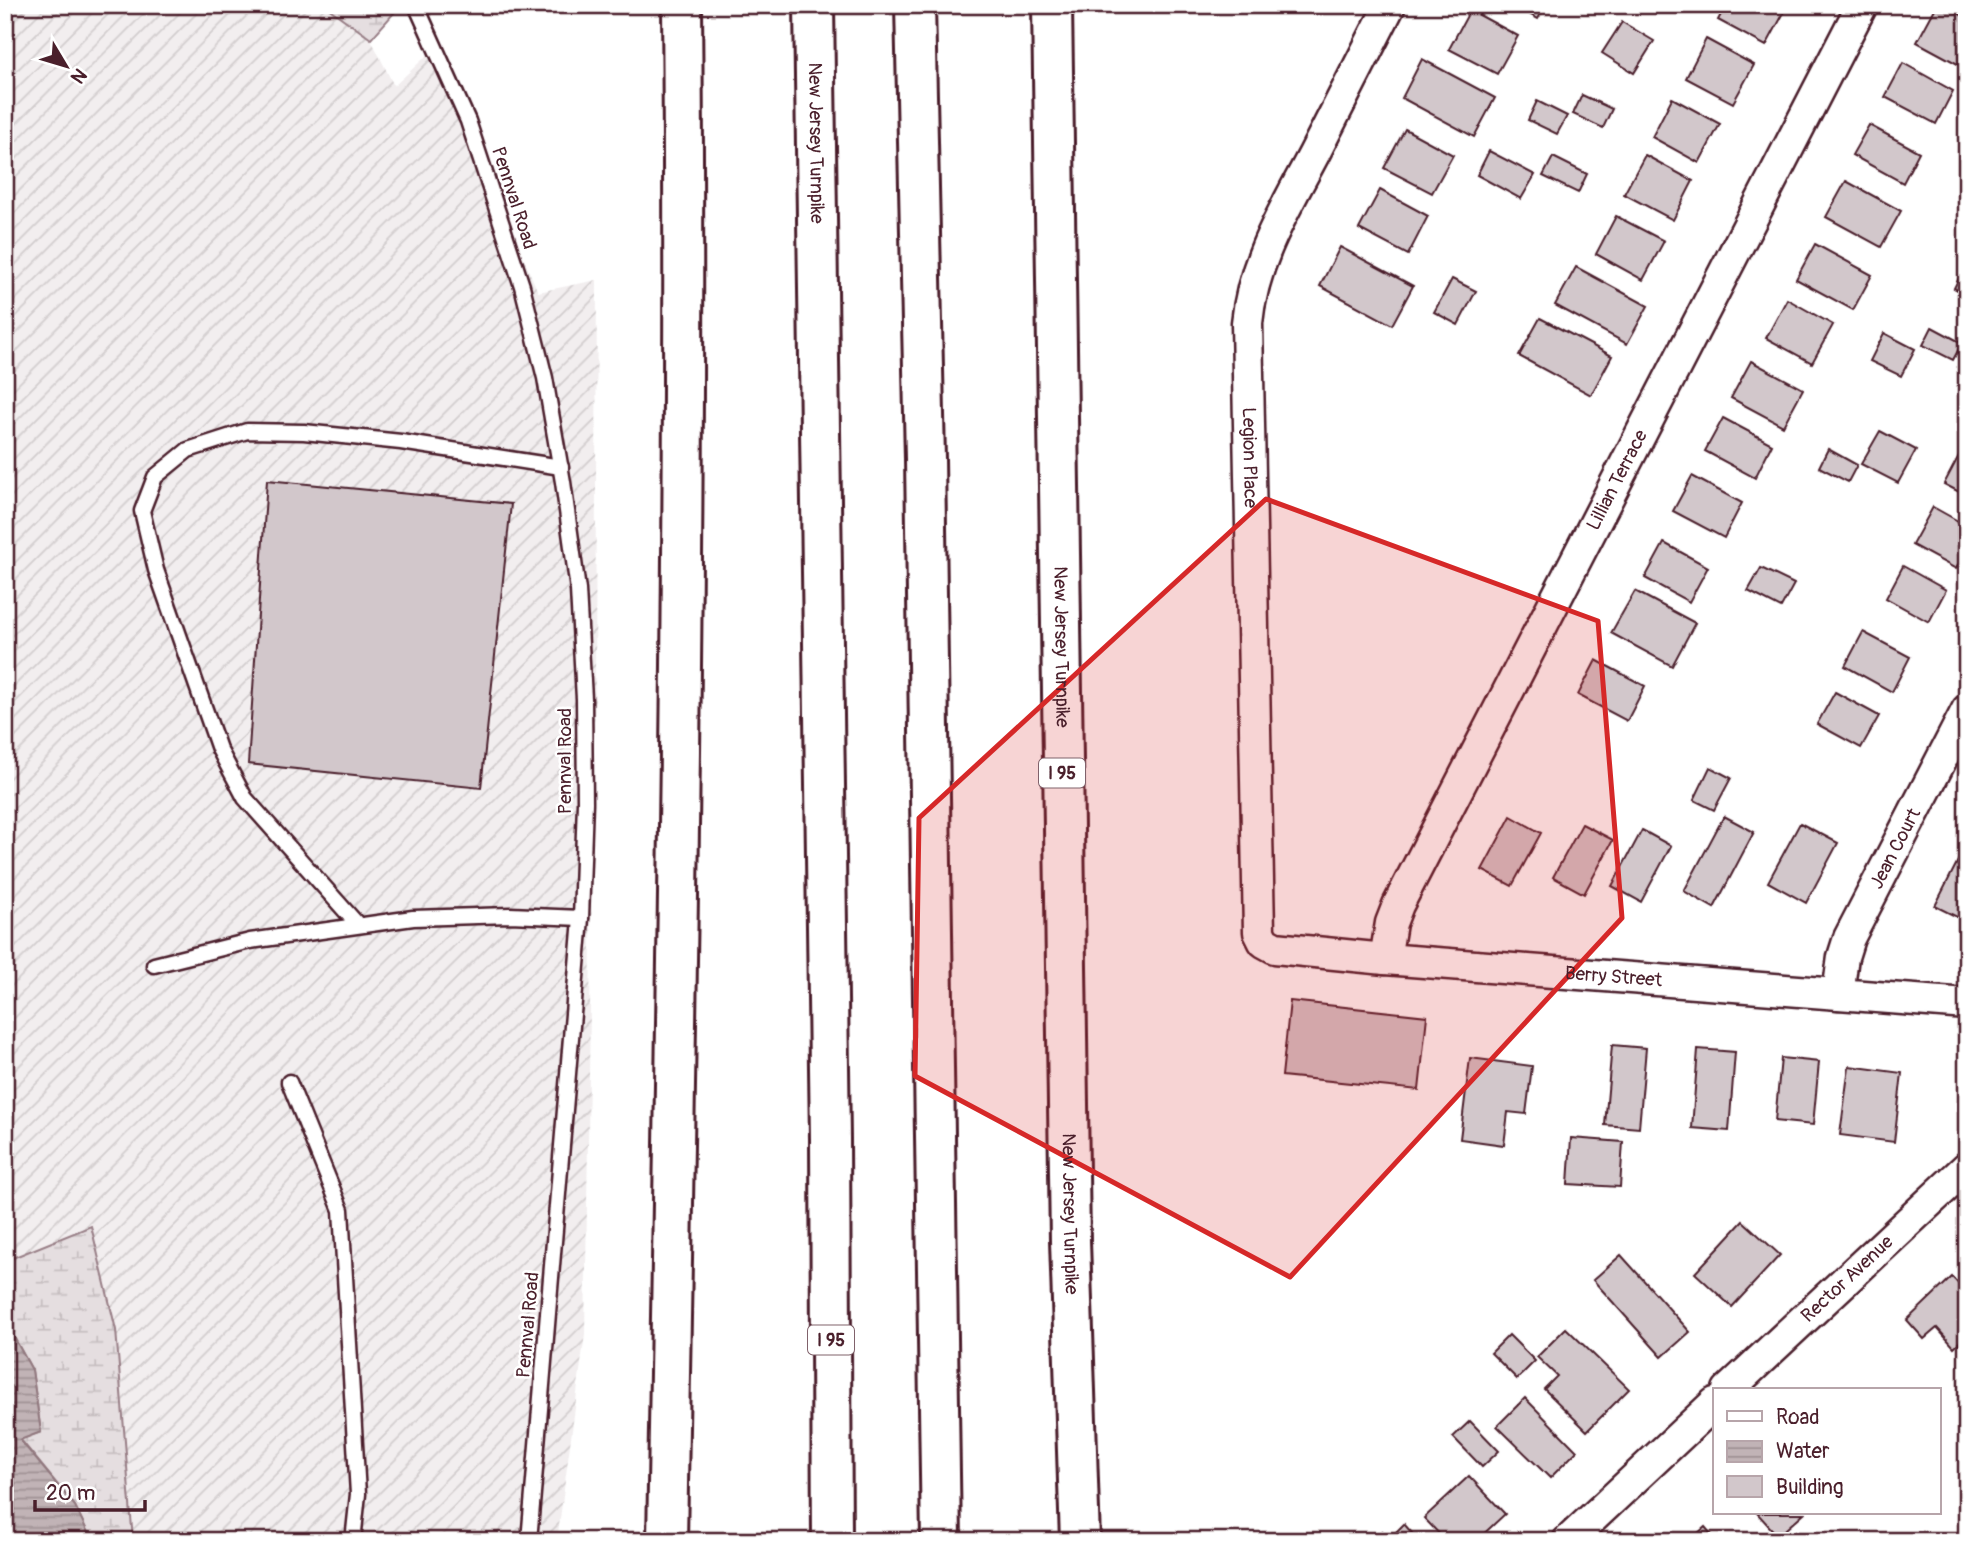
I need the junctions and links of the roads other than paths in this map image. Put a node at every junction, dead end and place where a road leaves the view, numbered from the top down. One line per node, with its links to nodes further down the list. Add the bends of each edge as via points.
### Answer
1 (416, 5): 8 (lane, Pennval Road, via 468,121 495,199 545,378)
2 (682, 5): 24 (highway, via 680,758)
3 (814, 5): 25 (highway, New Jersey Turnpike / I 95, via 831,1153)
4 (915, 5): 19 (highway)
5 (1052, 5): 28 (highway, New Jersey Turnpike / I 95, via 1070,1241)
6 (1390, 5): 12 (street, Legion Place, via 1273,233 1249,300 1259,933)
7 (1862, 5): 13 (street, Lillian Terrace, via 1398,905)
8 (561, 467): 10 (lane, Pennval Road, via 578,590 584,699); 11 (lane, via 401,442 247,431 188,450 155,477 142,511 156,570 219,749 245,798)
9 (1967, 710): 15 (street, Jean Court, via 1849,937)
10 (582, 918): 11 (lane, via 510,915); 23 (lane, Pennval Road)
11 (358, 925): 14 (lane, via 250,941)
12 (1264, 943): 13 (street, Berry Street, via 1275,948)
13 (1385, 959): 15 (street, Berry Street)
14 (154, 965)
15 (1838, 994): 16 (street, Berry Street)
16 (1967, 1004)
17 (289, 1082): 22 (lane, via 341,1210 358,1494)
18 (1967, 1167): 20 (street, Rector Avenue)
19 (939, 1381): 26 (highway); 27 (highway)
20 (1730, 1388)
21 (1713, 1405): 29 (street)
22 (353, 1541)
23 (528, 1541)
24 (667, 1541)
25 (832, 1541)
26 (941, 1541)
27 (952, 1541)
28 (1080, 1541)
29 (1568, 1541)

